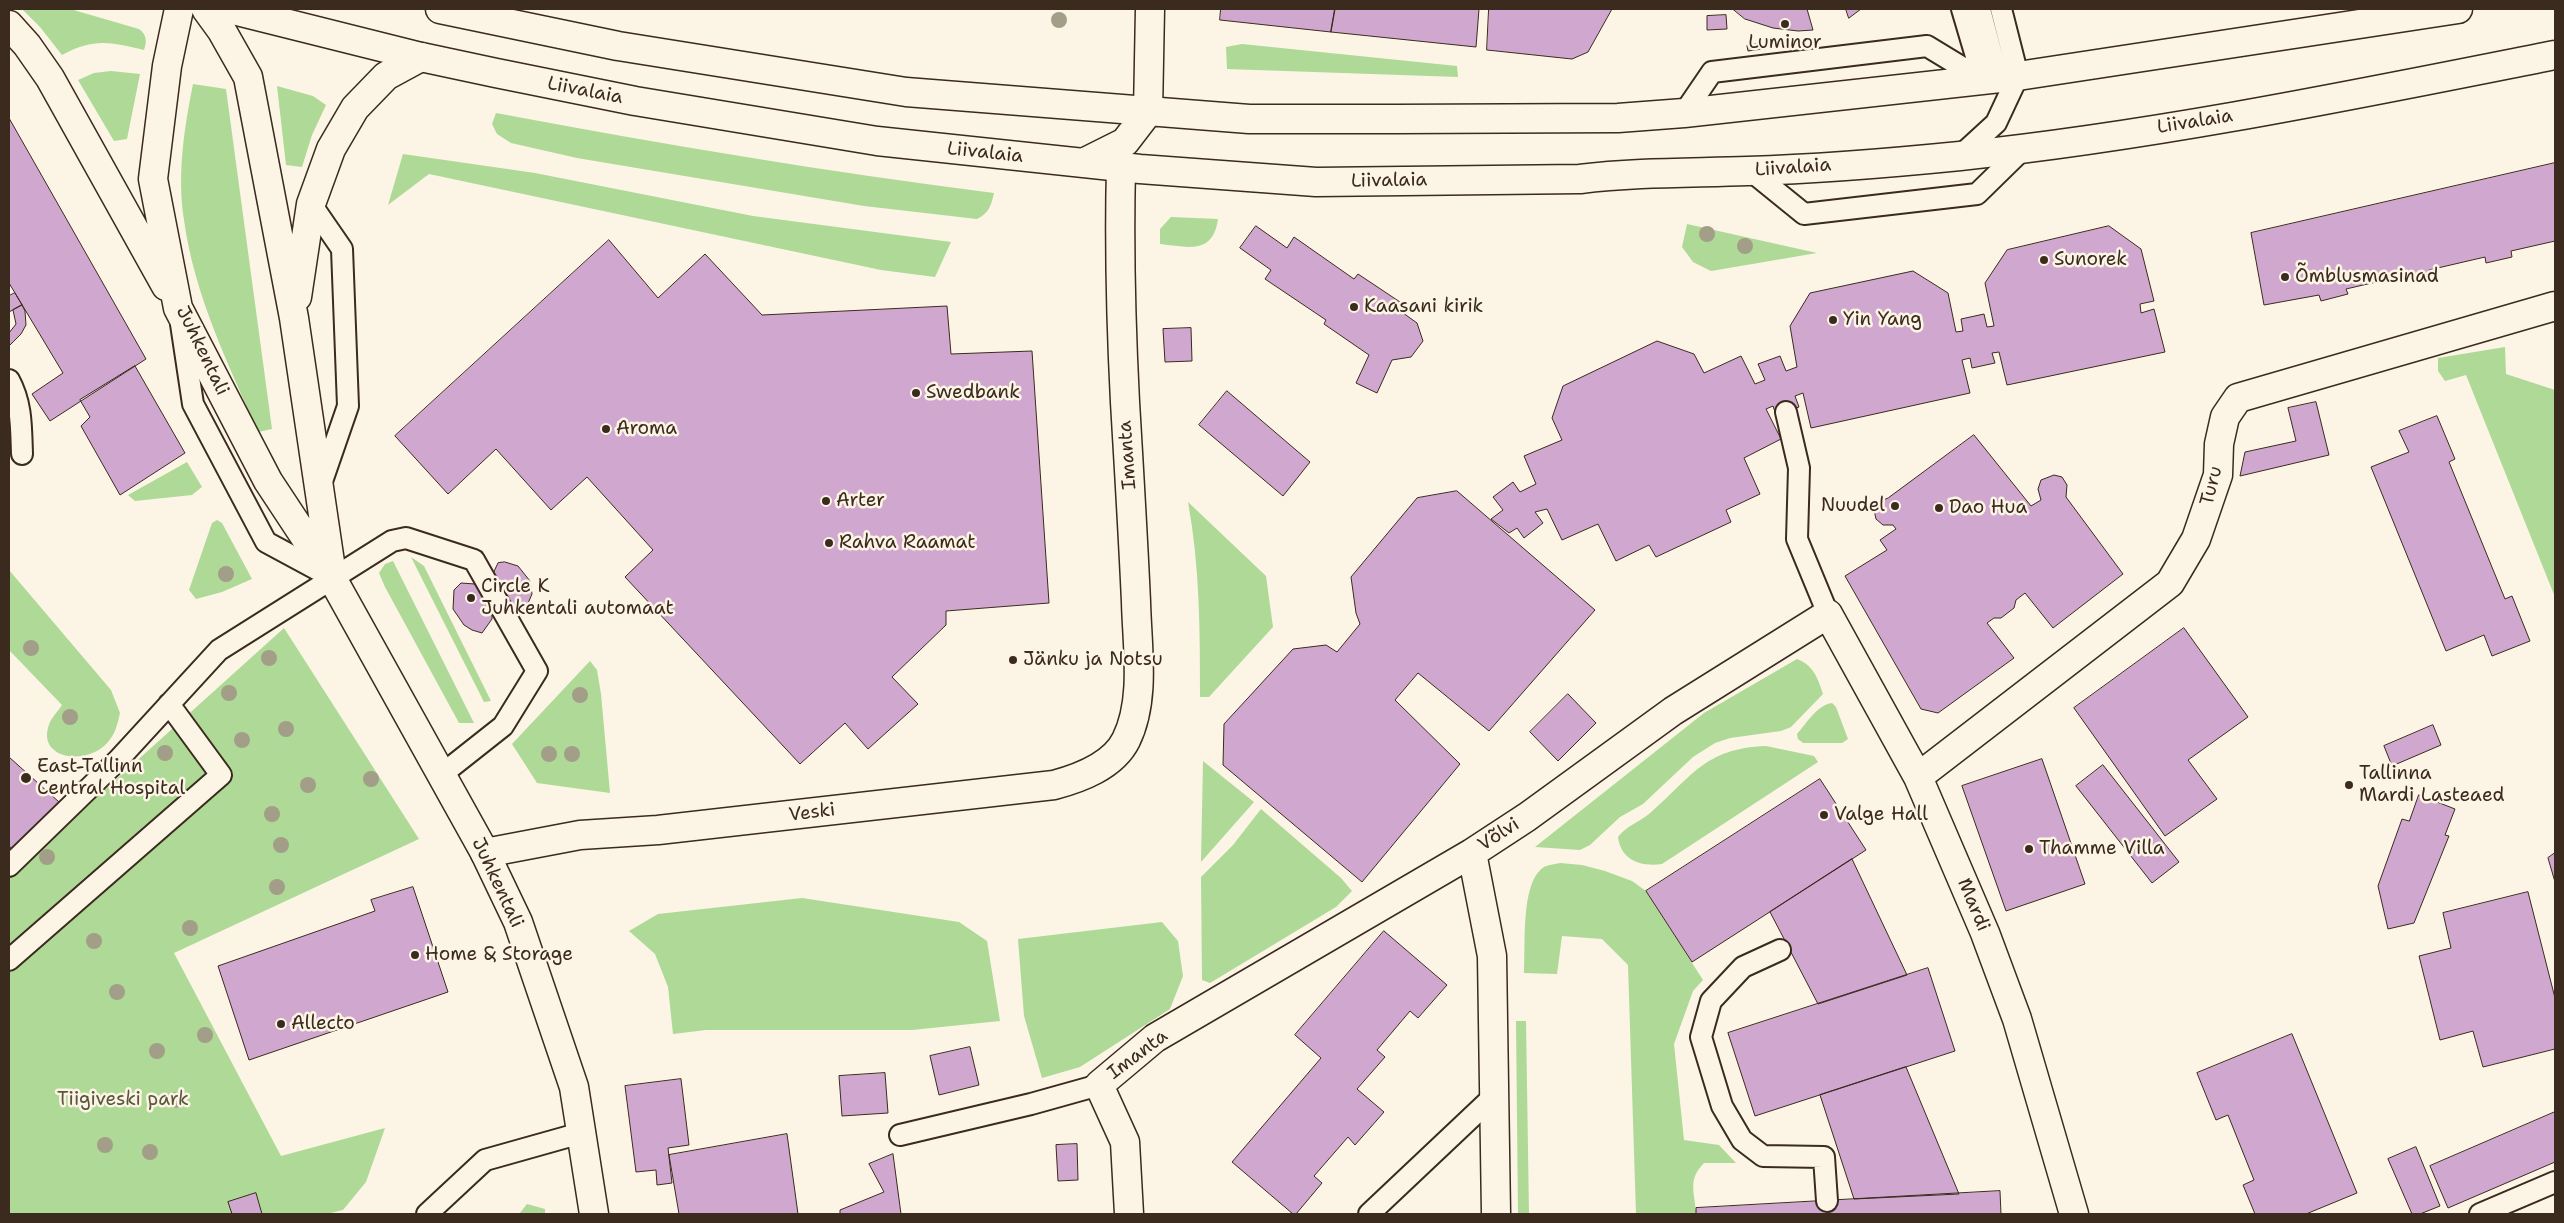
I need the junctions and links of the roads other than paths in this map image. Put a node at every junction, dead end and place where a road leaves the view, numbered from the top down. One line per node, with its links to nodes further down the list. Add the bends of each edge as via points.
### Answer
1 (179, 9): 23 (street, Juhkentali, via 167,66 153,179)
2 (206, 9): 24 (street, Juhkentali, via 222,30 248,77)
3 (229, 9): 12 (street, Liivalaia)
4 (440, 9): 14 (street, via 618,46 906,92)
5 (1150, 9): 14 (street)
6 (1962, 9): 13 (lane)
7 (1980, 9): 13 (lane)
8 (2001, 9): 13 (lane)
9 (2458, 9): 13 (street)
10 (9, 25): 23 (street, via 50,78)
11 (2555, 55): 16 (street, Liivalaia, via 2294,106)
12 (421, 57): 18 (street, Liivalaia, via 635,101 877,141); 21 (street, via 386,76 355,108 331,149)
13 (2000, 78): 15 (street); 15 (lane, via 1926,46 1712,72); 17 (lane, via 1996,123)
14 (1148, 112): 15 (street, via 1249,119 1618,118); 18 (street, via 1125,142)
15 (1684, 113)
16 (2024, 148): 17 (street, Liivalaia); 20 (lane, via 1977,194 1804,214)
17 (1960, 156): 20 (street, Liivalaia)
18 (1083, 164): 19 (street, Liivalaia)
19 (1121, 167): 20 (street, Liivalaia, via 1316,182 1580,179 1617,174); 32 (street, Imanta, via 1119,230 1138,661 1137,708)
20 (1751, 171)
21 (311, 204): 24 (street); 28 (lane, via 342,249 348,406)
22 (2555, 306): 34 (street, Turu, via 2238,398 2225,417 2219,444 2218,475 2196,540 2170,583)
23 (178, 308): 29 (street, Juhkentali, via 268,481)
24 (294, 318): 28 (street, Juhkentali)
25 (9, 380): 27 (lane, via 21,413)
26 (1786, 412): 30 (lane, via 1799,468 1797,539)
27 (22, 454)
28 (319, 489): 29 (street, Juhkentali)
29 (332, 578): 31 (lane, via 219,650); 33 (street, Juhkentali); 33 (lane, via 392,541 406,538 474,560 537,671 503,726)
30 (1828, 614): 34 (street, Mardi); 35 (street, Võlvi, via 1673,711 1527,817)
31 (169, 704): 37 (lane, via 118,760); 39 (lane, via 220,775)
32 (1126, 741): 36 (street, Veski, via 1108,761 1080,778 1054,785 668,829 580,835)
33 (441, 775): 36 (street, Juhkentali)
34 (1918, 776): 51 (street, Mardi, via 1985,933 2017,1019)
35 (1472, 852): 40 (street, Imanta, via 1155,1038); 41 (street, Võlvi, via 1492,956)
36 (485, 853): 42 (street, Juhkentali, via 518,922 574,1087)
37 (9, 866)
38 (1780, 950): 45 (lane, via 1743,967 1711,1001 1701,1037 1722,1106 1742,1140 1763,1156 1824,1158)
39 (9, 960)
40 (1099, 1085): 43 (lane); 48 (street, Imanta, via 1125,1142)
41 (1494, 1096): 49 (lane); 50 (street, Võlvi)
42 (581, 1133): 46 (lane, via 485,1160); 47 (street, Juhkentali)
43 (900, 1135)
44 (2555, 1182): 52 (lane)
45 (1827, 1201)
46 (427, 1214)
47 (594, 1214)
48 (1129, 1214)
49 (1368, 1214)
50 (1496, 1214)
51 (2074, 1214)
52 (2480, 1214)

